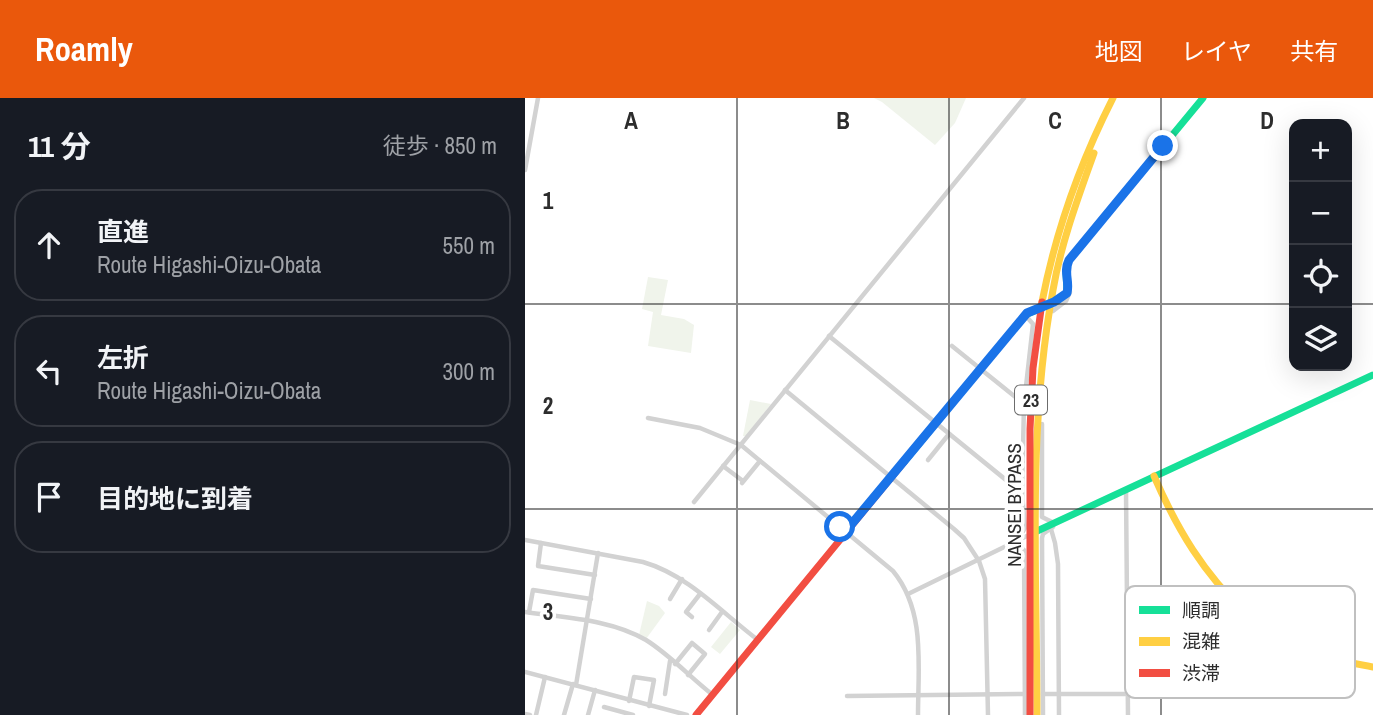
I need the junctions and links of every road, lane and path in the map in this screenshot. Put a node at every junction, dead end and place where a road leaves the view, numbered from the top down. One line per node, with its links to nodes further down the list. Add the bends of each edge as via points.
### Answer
1 (538, 98): 6 (street)
2 (1024, 98): 10 (street)
3 (1114, 98): 8 (main road, NANSEI BYPASS / 23, via 1069,202 1053,255)
4 (1120, 98): 8 (main road, NANSEI BYPASS / 23, via 1078,193)
5 (1203, 98): 7 (main road, via 1069,260 1065,271)
6 (525, 170)
7 (1068, 288): 8 (main road, via 1064,296); 28 (street, via 1068,298 1053,310 1043,405 1042,516)
8 (1045, 306): 9 (main road); 30 (main road, NANSEI BYPASS / 23)
9 (1025, 315): 12 (main road); 15 (street, via 1033,324)
10 (829, 336): 14 (street); 17 (street)
11 (952, 346): 12 (street)
12 (981, 369): 15 (street); 17 (main road)
13 (1373, 376): 24 (main road)
14 (785, 390): 19 (street); 23 (street)
15 (1024, 404): 26 (street)
16 (648, 418): 19 (street, via 699,428)
17 (935, 423): 18 (street); 23 (main road)
18 (949, 434): 20 (street); 26 (street)
19 (741, 445): 21 (street); 22 (street)
20 (928, 460)
21 (760, 461): 22 (street, via 743,482); 29 (street)
22 (723, 466): 27 (street)
23 (890, 476): 29 (main road); 35 (street, via 964,538)
24 (1154, 476): 25 (main road); 39 (main road, via 1195,559)
25 (1125, 489): 28 (main road); 38 (street)
26 (1023, 493): 32 (street, via 1024,532)
27 (694, 502)
28 (1052, 526): 30 (main road); 60 (street, via 1042,538); 61 (street, via 1058,564)
29 (845, 532): 41 (street, via 893,571); 49 (main road)
30 (1033, 533): 32 (street); 79 (main road, NANSEI BYPASS / 23); 80 (main road, NANSEI BYPASS / 23)
31 (525, 541): 33 (street)
32 (1016, 542): 35 (street); 59 (street, via 1024,550)
33 (541, 543): 34 (street); 36 (street, via 538,566)
34 (598, 553): 36 (street); 37 (street, via 652,564)
35 (979, 561): 41 (street); 64 (street, via 986,587)
36 (595, 575): 42 (street)
37 (682, 579): 40 (street); 43 (street)
38 (1126, 586)
39 (1216, 586)
40 (700, 594): 45 (street); 46 (street, via 686,612)
41 (908, 594): 63 (street, via 917,633)
42 (591, 599): 44 (street, via 533,590); 47 (street)
43 (670, 599)
44 (527, 612): 47 (street)
45 (722, 612): 48 (street); 49 (street)
46 (692, 617)
47 (587, 621): 50 (street, via 646,641); 56 (street)
48 (709, 629)
49 (758, 640): 62 (main road)
50 (672, 662): 54 (street); 54 (street, via 692,642 705,653); 58 (street)
51 (1355, 663): 52 (main road)
52 (1373, 667)
53 (525, 672): 55 (street)
54 (688, 675): 62 (street)
55 (545, 677): 56 (street); 71 (street)
56 (574, 685): 57 (street); 72 (street)
57 (595, 690): 67 (street); 73 (street)
58 (665, 694)
59 (1025, 694): 64 (street); 79 (street)
60 (1043, 694): 61 (street); 81 (street)
61 (1059, 694): 65 (street); 82 (street)
62 (713, 695): 76 (main road)
63 (918, 695): 64 (street); 66 (street); 77 (street)
64 (988, 695): 78 (street)
65 (1125, 695)
66 (847, 696)
67 (629, 701): 68 (street); 68 (street, via 634,677 655,680)
68 (649, 706): 75 (street)
69 (604, 707): 70 (street)
70 (611, 712): 74 (street)
71 (536, 715)
72 (564, 715)
73 (588, 715)
74 (633, 715)
75 (687, 715)
76 (696, 715)
77 (918, 715)
78 (988, 715)
79 (1028, 715)
80 (1037, 715)
81 (1043, 715)
82 (1059, 715)

